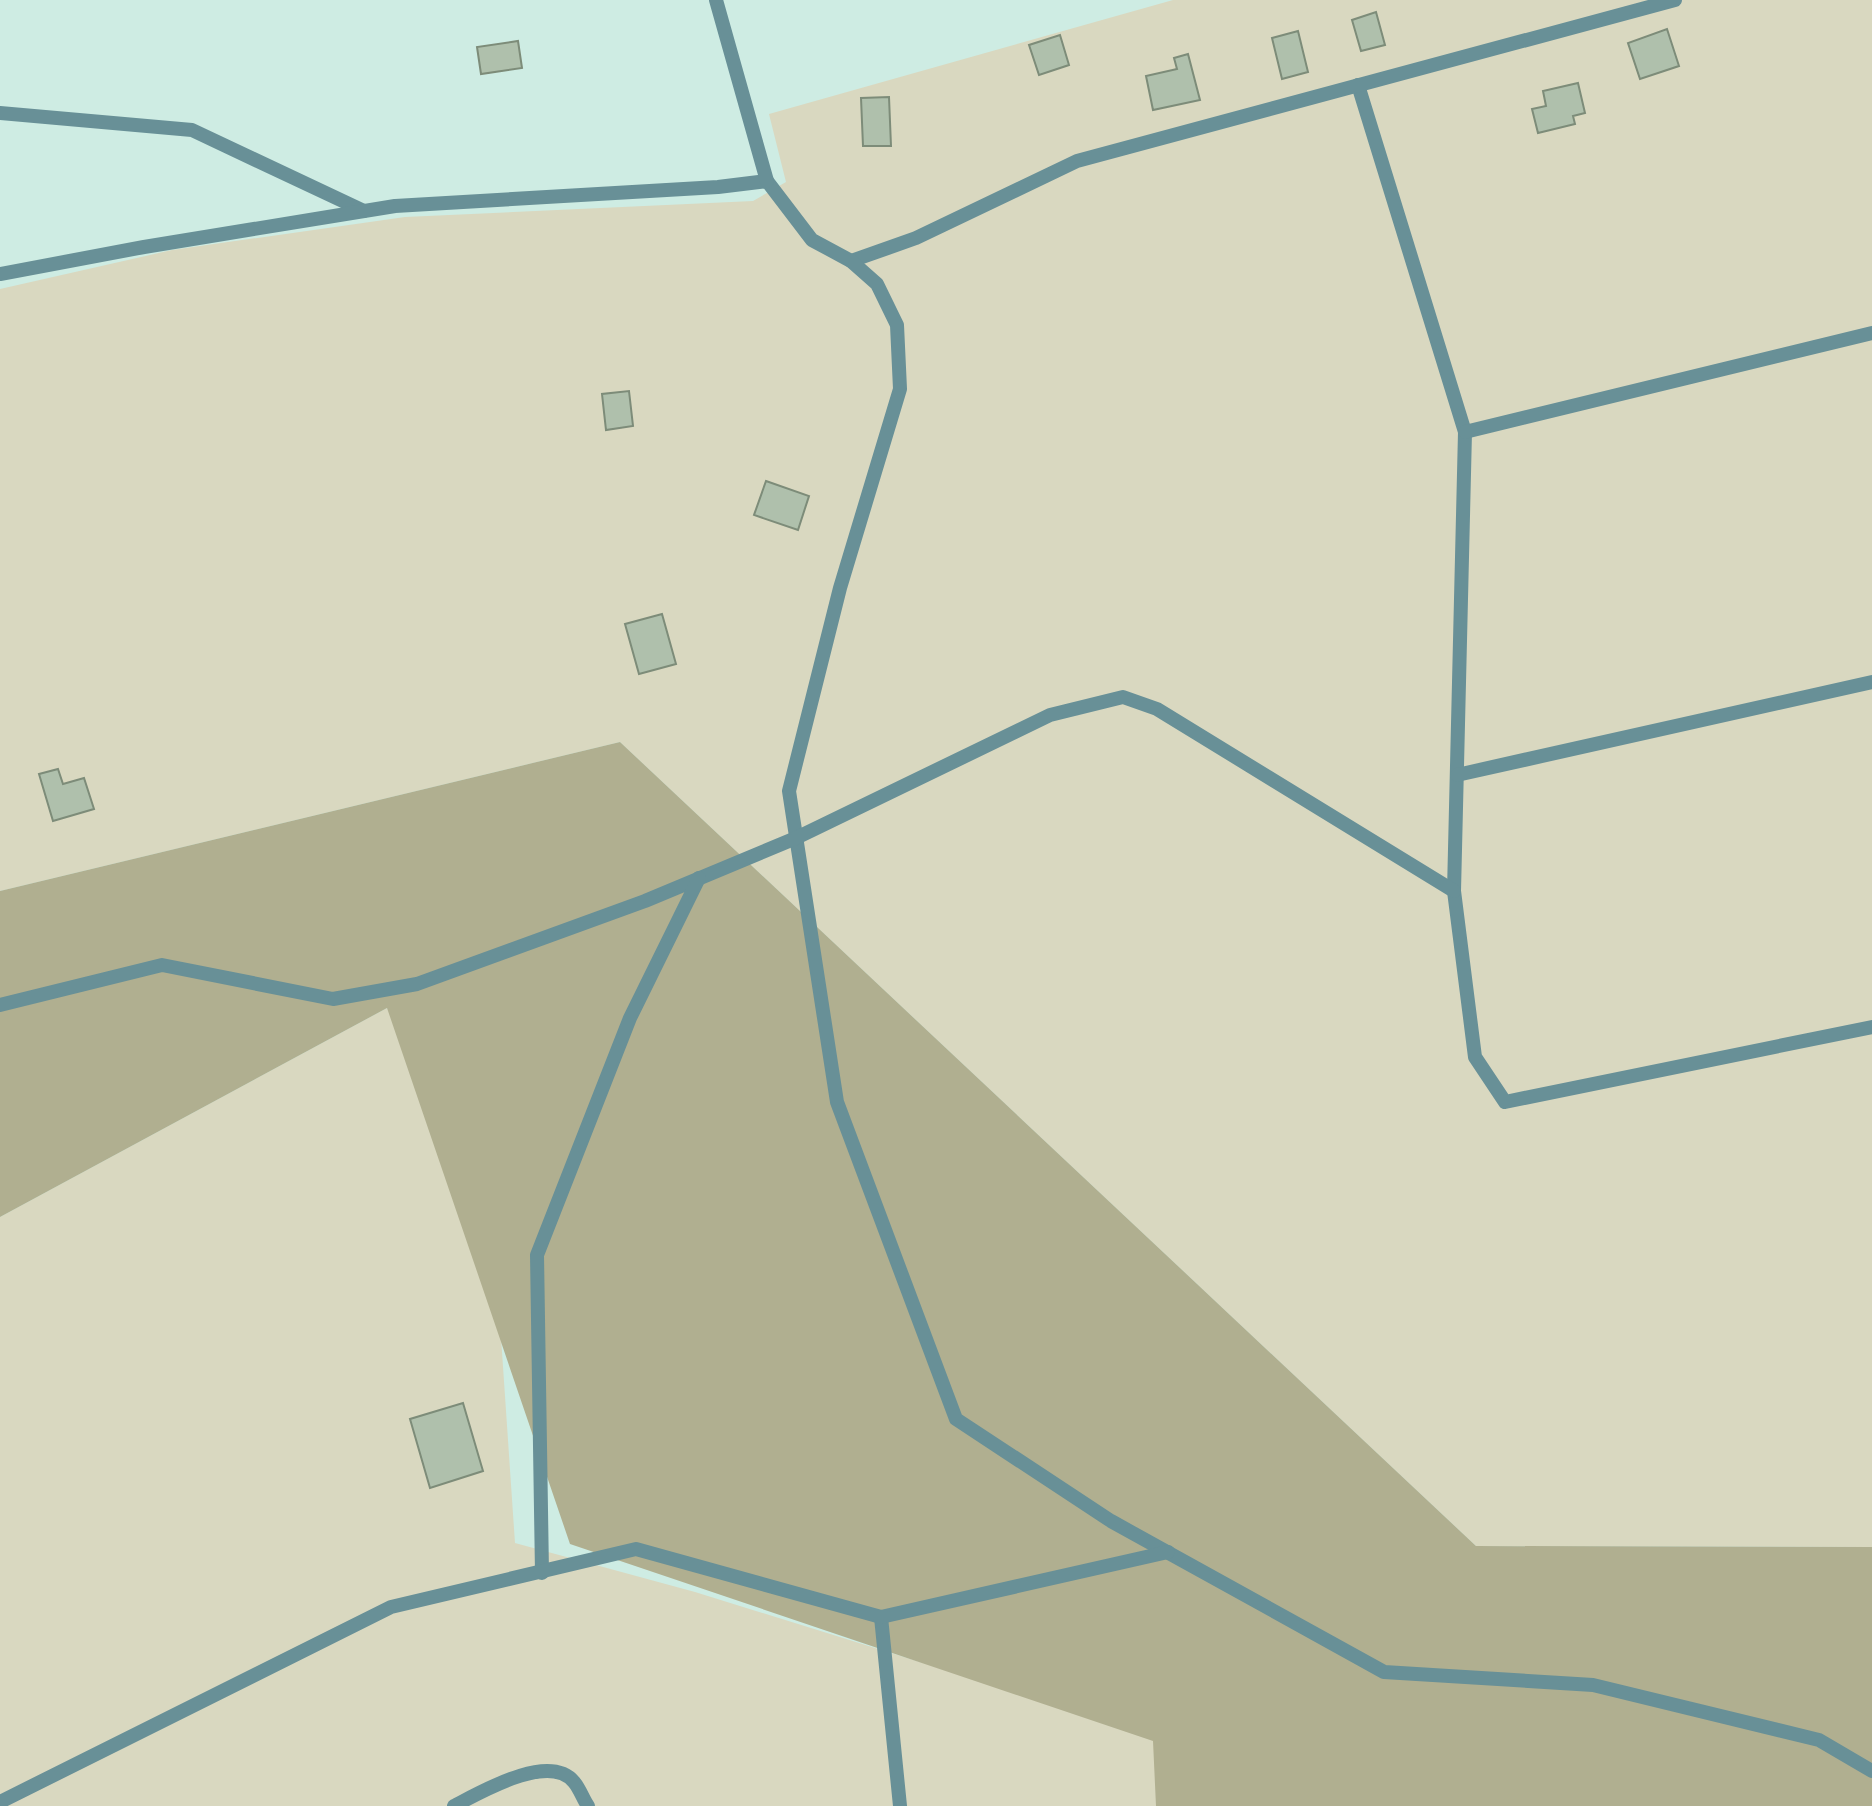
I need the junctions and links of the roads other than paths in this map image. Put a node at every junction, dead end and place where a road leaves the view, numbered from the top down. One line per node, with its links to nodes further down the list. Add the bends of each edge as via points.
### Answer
1 (716, 0): 5 (street)
2 (1675, 0): 3 (street)
3 (1358, 85): 7 (street, via 1077,161 916,238); 10 (street)
4 (0, 113): 6 (street, via 191,130)
5 (767, 181): 6 (street); 7 (street, via 812,240)
6 (364, 211): 8 (street)
7 (851, 261): 13 (street, via 877,284 897,326 900,389 840,588 789,790)
8 (0, 274)
9 (1872, 333): 10 (street)
10 (1465, 432): 12 (street)
11 (1872, 682): 12 (street)
12 (1457, 775): 15 (street)
13 (796, 838): 14 (street); 15 (street, via 1050,715 1123,697 1157,709); 18 (street, via 837,1102 956,1419 1111,1521)
14 (699, 878): 16 (street, via 417,984 333,999 162,965); 19 (street, via 630,1018 537,1255)
15 (1454, 891): 17 (street, via 1475,1057 1505,1102)
16 (0, 1005)
17 (1872, 1027)
18 (1168, 1552): 20 (street); 21 (street, via 1384,1672 1593,1685 1819,1740)
19 (542, 1573): 20 (street, via 636,1549); 22 (street, via 391,1607)
20 (881, 1617): 25 (street)
21 (1872, 1771)
22 (0, 1802)
23 (454, 1806): 24 (street, via 509,1778 552,1770 573,1780)
24 (587, 1806)
25 (900, 1806)

